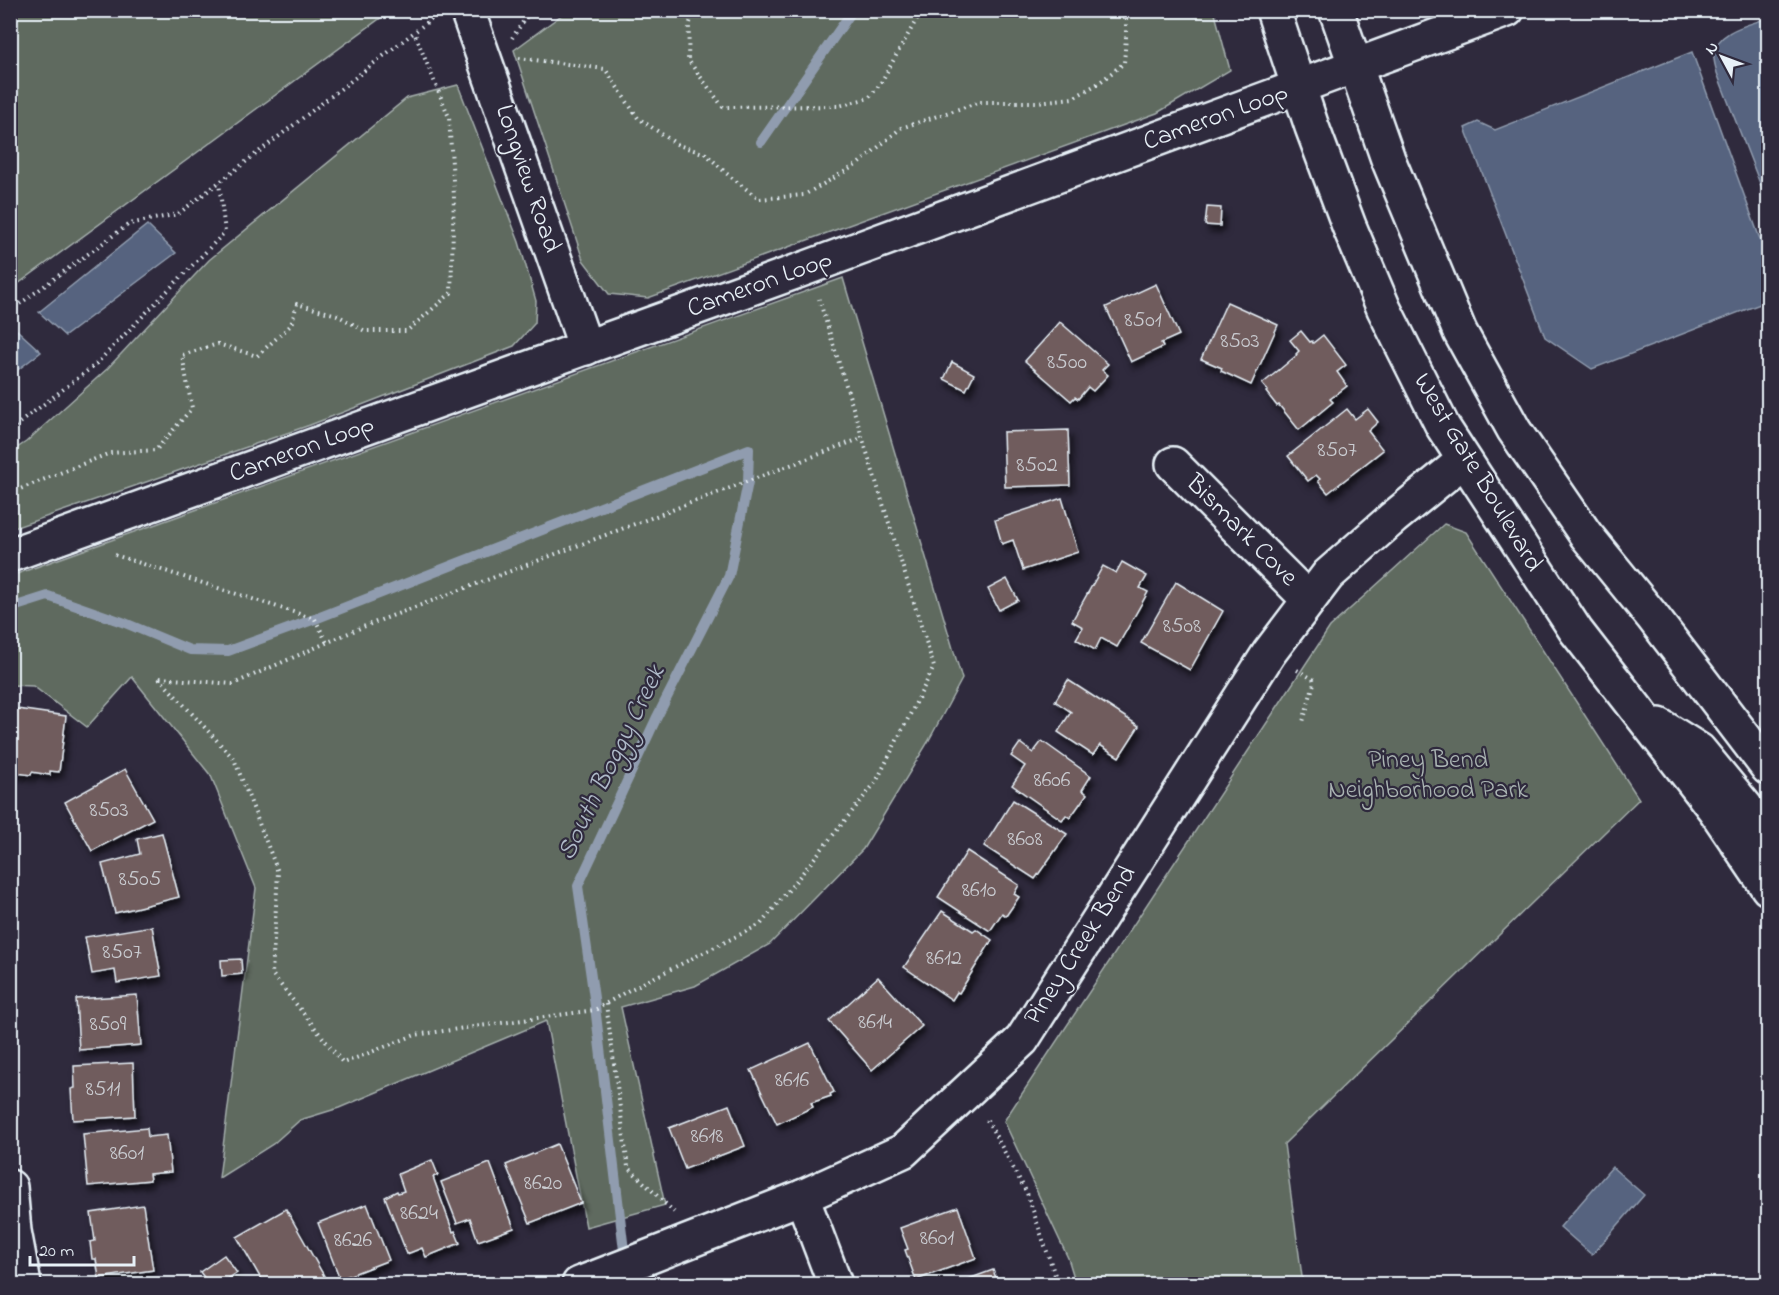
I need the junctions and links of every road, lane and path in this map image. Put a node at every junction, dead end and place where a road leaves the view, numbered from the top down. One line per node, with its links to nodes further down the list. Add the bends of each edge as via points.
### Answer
1 (442, 10): 10 (path)
2 (467, 10): 11 (street, Longview Road)
3 (531, 10): 11 (path)
4 (694, 10): 5 (path, via 689,26 688,60 723,107 806,107 839,106 868,98)
5 (922, 10)
6 (1126, 10): 11 (path, via 1124,63 1073,98 980,102 901,128 858,164 804,195 759,199 706,154 678,145 638,118 605,69)
7 (1273, 10): 13 (street, West Gate Boulevard)
8 (1336, 10): 12 (street)
9 (1507, 10): 12 (street, Cameron Loop)
10 (414, 32): 14 (path); 22 (path, via 448,117 454,196 451,293 407,331 365,330 337,315 297,304 291,325 257,357 218,344 182,355 192,408 156,450 110,453)
11 (491, 54): 17 (street, Longview Road)
12 (1356, 67): 13 (street, Cameron Loop); 30 (street, via 1388,159 1460,332 1514,430 1586,535)
13 (1300, 88): 15 (street, Cameron Loop); 20 (street, West Gate Boulevard, via 1340,204 1384,309 1443,427)
14 (219, 182): 16 (path, via 178,214 129,224); 18 (path, via 225,232 95,365)
15 (809, 267): 17 (street, Cameron Loop); 19 (path)
16 (10, 311)
17 (586, 348): 23 (street, Cameron Loop)
18 (10, 430)
19 (862, 438): 26 (path); 33 (path, via 934,667 876,782 760,924)
20 (1464, 460): 25 (street, Piney Creek Bend, via 1328,575); 28 (street, West Gate Boulevard, via 1576,631)
21 (1173, 464): 25 (street, Bismark Cove)
22 (10, 493)
23 (60, 537): 24 (street, Cameron Loop); 26 (path, via 315,619)
24 (10, 555)
25 (1308, 598): 27 (street, Piney Creek Bend)
26 (327, 643): 33 (path, via 233,684 159,678 234,759 278,872 272,974 343,1064 415,1035 574,1014)
27 (1269, 653): 29 (path, via 1313,679); 34 (street, Piney Creek Bend, via 1022,1040)
28 (1640, 712): 31 (street, via 1699,750); 32 (street, West Gate Boulevard, via 1715,810)
29 (1303, 722)
30 (1768, 768)
31 (1768, 834)
32 (1768, 888)
33 (606, 1004): 37 (path, via 628,1167)
34 (969, 1088): 36 (street, Piney Creek Bend, via 903,1151); 41 (path, via 1027,1193)
35 (10, 1187): 39 (street)
36 (802, 1197): 37 (street, Piney Creek Bend); 40 (street)
37 (700, 1238): 38 (street, Piney Creek Bend)
38 (586, 1282)
39 (24, 1284)
40 (835, 1284)
41 (1058, 1284)

